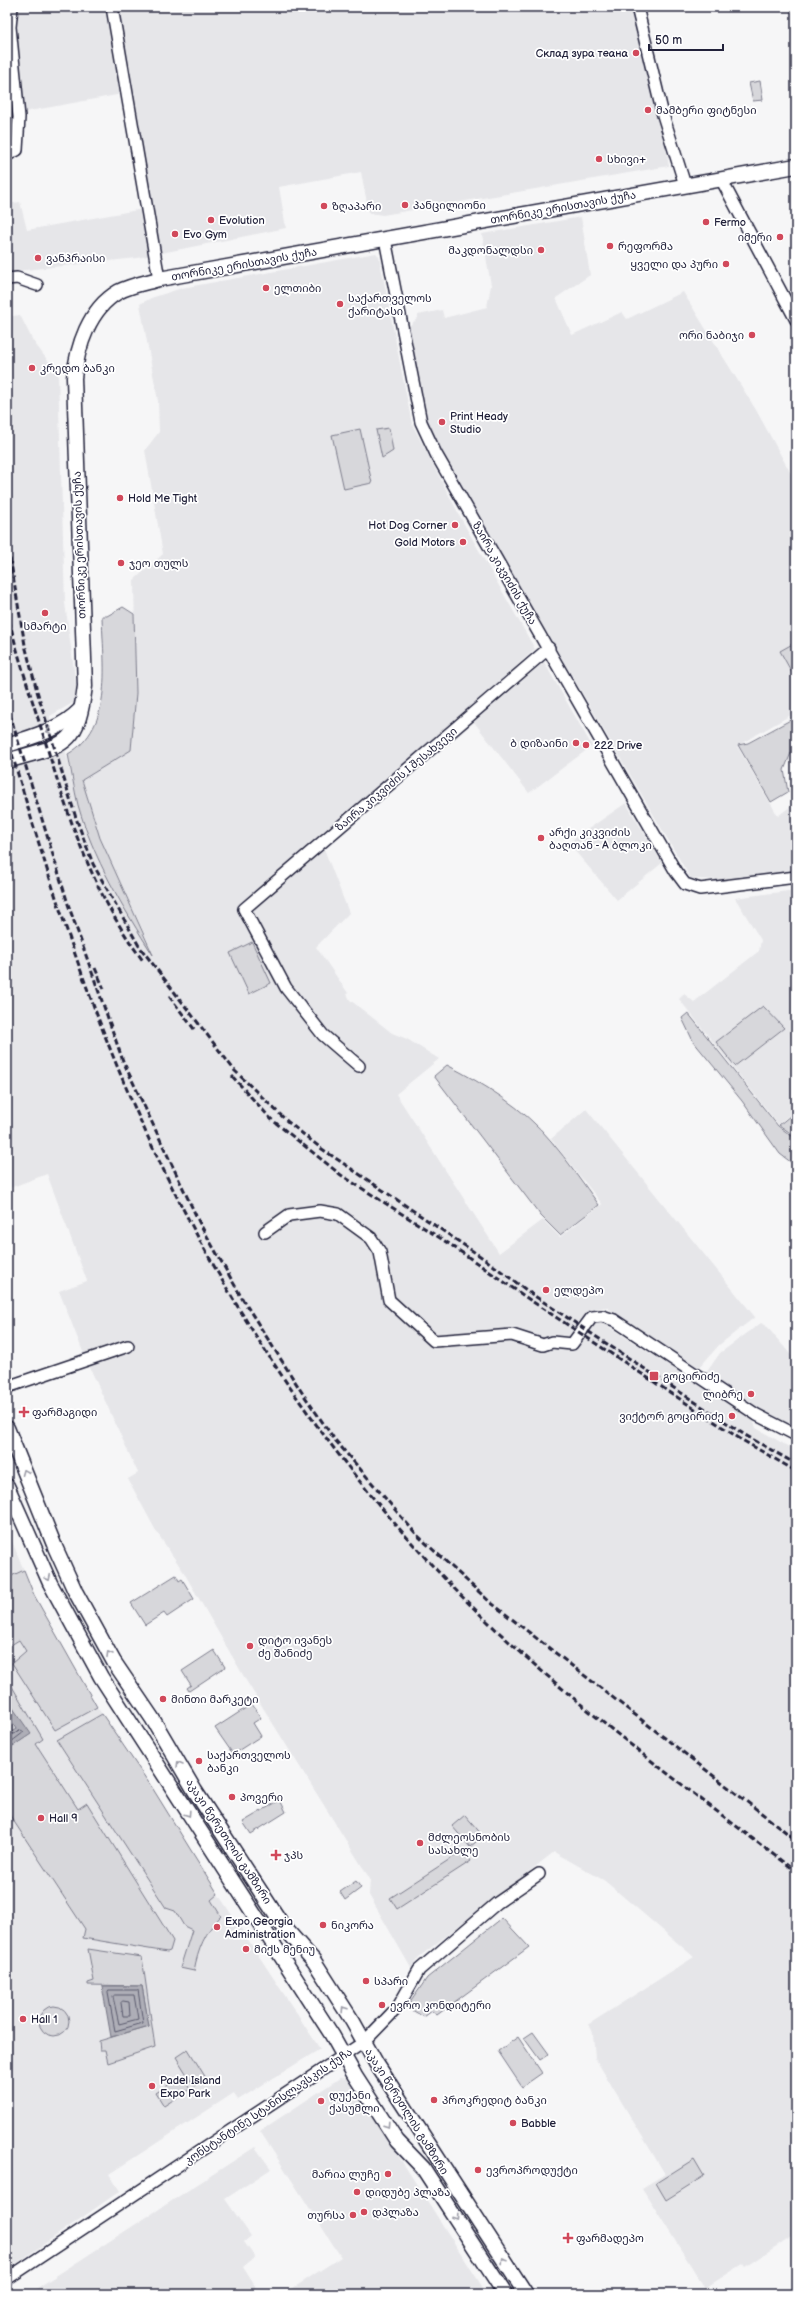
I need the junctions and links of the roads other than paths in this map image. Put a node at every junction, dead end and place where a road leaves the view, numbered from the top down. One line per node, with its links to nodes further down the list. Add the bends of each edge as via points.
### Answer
1 (12, 7): 4 (street, via 10,27 19,117 17,150)
2 (112, 7): 10 (street)
3 (637, 7): 7 (street, via 663,115)
4 (7, 155)
5 (796, 166): 6 (main road, თორნიკე ერისთავის ქუჩა)
6 (721, 179): 7 (main road, თორნიკე ერისთავის ქუჩა); 12 (street)
7 (685, 185): 8 (main road, თორნიკე ერისთავის ქუჩა)
8 (384, 239): 10 (main road, თორნიკე ერისთავის ქუჩა); 13 (street, ზაირა კიკვიძის ქუჩა, via 421,422 436,454)
9 (7, 279): 11 (street, via 17,278)
10 (159, 279): 14 (main road, თორნიკე ერისთავის ქუჩა, via 126,289 104,304 82,339 75,366 73,399 85,686)
11 (37, 285)
12 (796, 320)
13 (549, 648): 17 (street, ზაირა კიკვიძის ქუჩა, via 638,807 685,884 700,889); 18 (street, ზაირა კიკვიძის I შესახვევი, via 244,909 286,988 323,1035)
14 (80, 710): 15 (main road, one-way to 15, via 58,728); 16 (main road, თორნიკე ერისთავის ქუჩა, via 76,729 68,740 59,746)
15 (7, 744)
16 (7, 761)
17 (796, 877)
18 (359, 1066)
19 (265, 1232): 23 (street, via 289,1215 320,1211 338,1214 371,1238 380,1252 389,1300 434,1341 512,1335 543,1345 552,1342 572,1344 592,1317 602,1316 614,1320 750,1411)
20 (128, 1346): 21 (street)
21 (7, 1387)
22 (7, 1428): 26 (main road, აკაკი წერეთლის გამზირი, one-way to 22, via 314,1961 284,1926 114,1662 75,1591)
23 (796, 1435)
24 (7, 1486): 27 (main road, აკაკი წერეთლის გამზირი, one-way to 27, via 60,1604 101,1677)
25 (539, 1874): 26 (street, კონსტანტინე სტანისლავსკის ქუჩა, via 497,1903 419,1970 398,2007)
26 (364, 2042): 27 (street, კონსტანტინე სტანისლავსკის ქუჩა); 30 (main road, აკაკი წერეთლის გამზირი, one-way to 26)
27 (344, 2056): 28 (street, კონსტანტინე სტანისლავსკის ქუჩა); 29 (main road, აკაკი წერეთლის გამზირი, one-way to 29, via 397,2141 423,2168)
28 (7, 2279)
29 (505, 2294)
30 (526, 2294)

